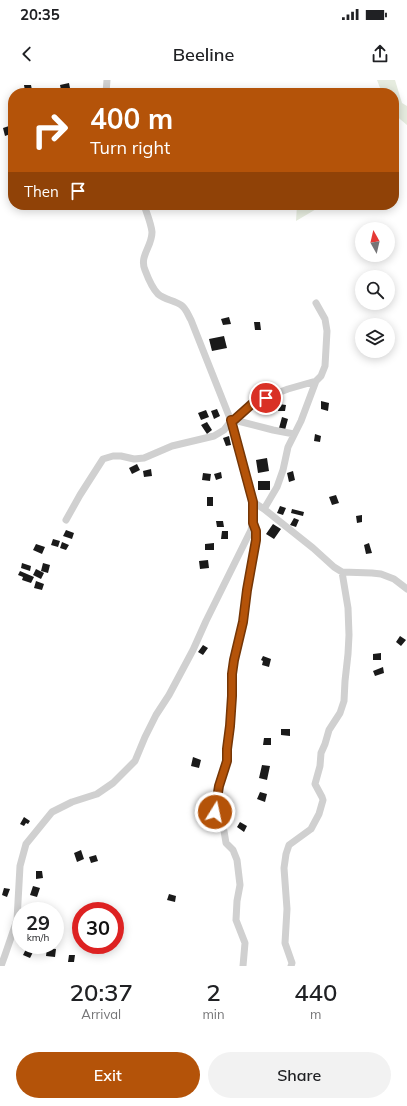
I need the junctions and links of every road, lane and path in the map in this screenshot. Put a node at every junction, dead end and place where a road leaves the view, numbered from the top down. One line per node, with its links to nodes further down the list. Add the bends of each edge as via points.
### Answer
1 (146, 210): 4 (street, via 152,231 148,250 143,258 144,268 157,293 181,305 187,311)
2 (316, 303): 3 (street, via 325,319 327,341 326,366)
3 (316, 381): 4 (street, via 256,401); 5 (street)
4 (233, 420): 5 (street); 6 (street); 8 (street, via 214,436 172,446 144,458 134,460 113,456 103,459)
5 (294, 434): 7 (street, via 288,447 284,470)
6 (253, 502): 7 (street); 9 (street)
7 (264, 509): 10 (street)
8 (66, 520)
9 (253, 523): 12 (street, via 248,539 193,650 156,715 135,761 113,783 97,794 52,812 26,844 20,866 17,920); 13 (street, via 256,540 232,674 227,761 219,786 215,812 215,817 224,831 226,843 233,850 237,860 240,885 236,920 245,943)
10 (342, 572): 11 (street, via 376,573 394,579); 14 (street, via 349,635 344,701 321,753 315,784 323,800 319,814 311,829 288,846 284,868 287,909 285,943)
11 (407, 589)
12 (1, 966)
13 (243, 966)
14 (291, 966)

